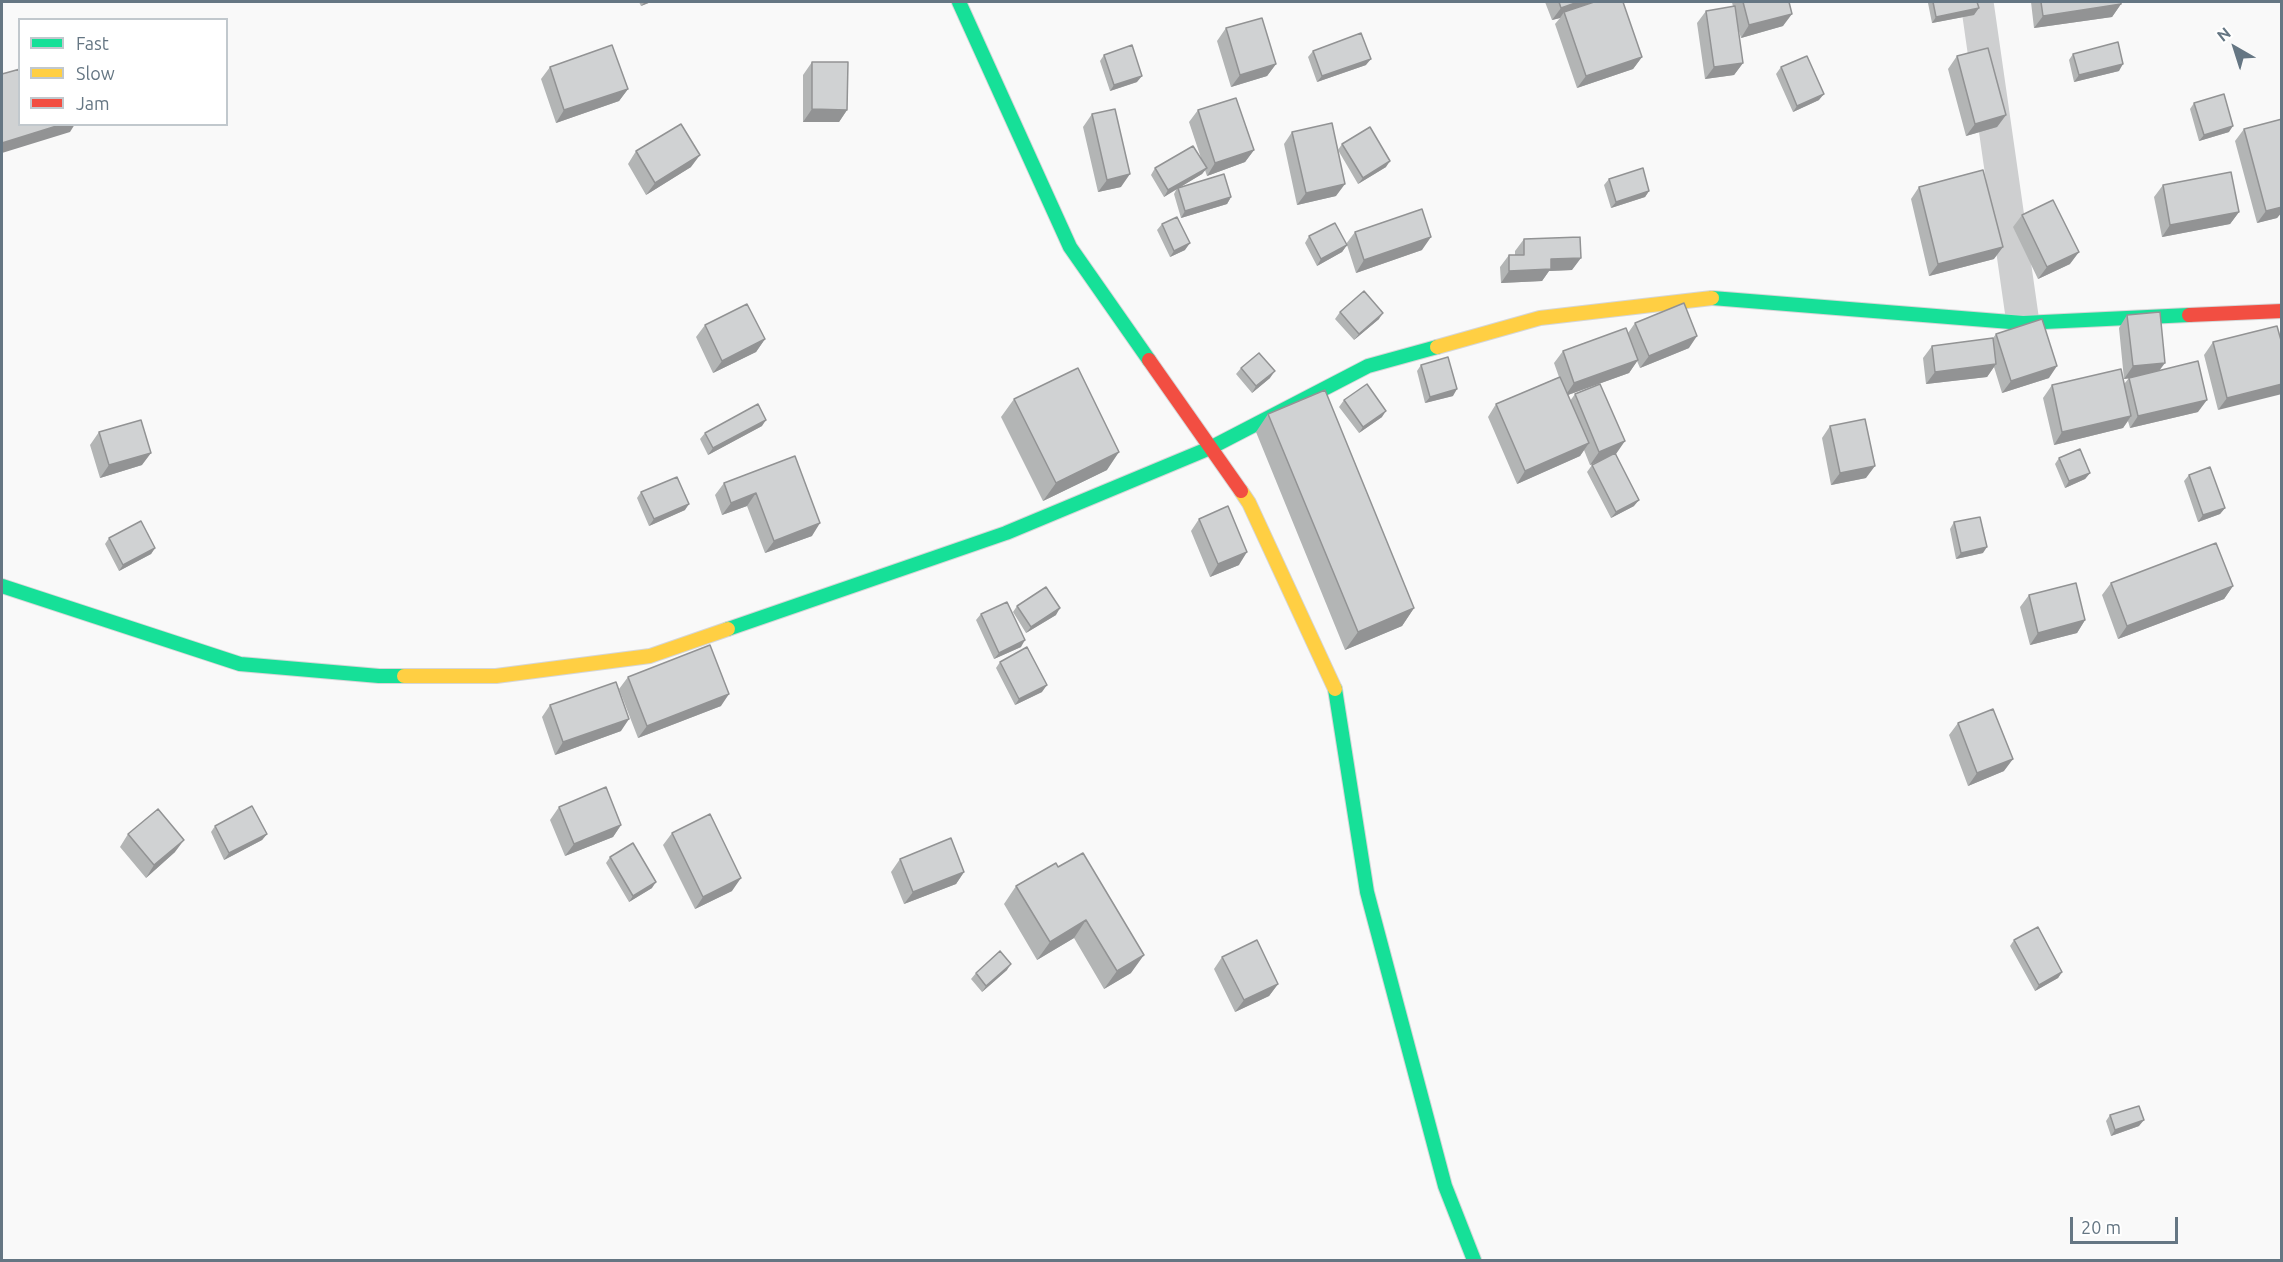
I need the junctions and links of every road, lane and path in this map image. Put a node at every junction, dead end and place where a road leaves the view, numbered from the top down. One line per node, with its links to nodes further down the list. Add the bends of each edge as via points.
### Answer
1 (959, 2): 5 (street, via 1070,247)
2 (1977, 2): 4 (street)
3 (2282, 311): 4 (street)
4 (2023, 323): 5 (street, via 1715,298 1540,318 1368,366)
5 (1210, 448): 6 (street, via 1006,533 650,656 496,676 379,676 240,664); 7 (street, via 1249,503 1334,684 1366,892 1445,1186)
6 (2, 586)
7 (1474, 1260)

